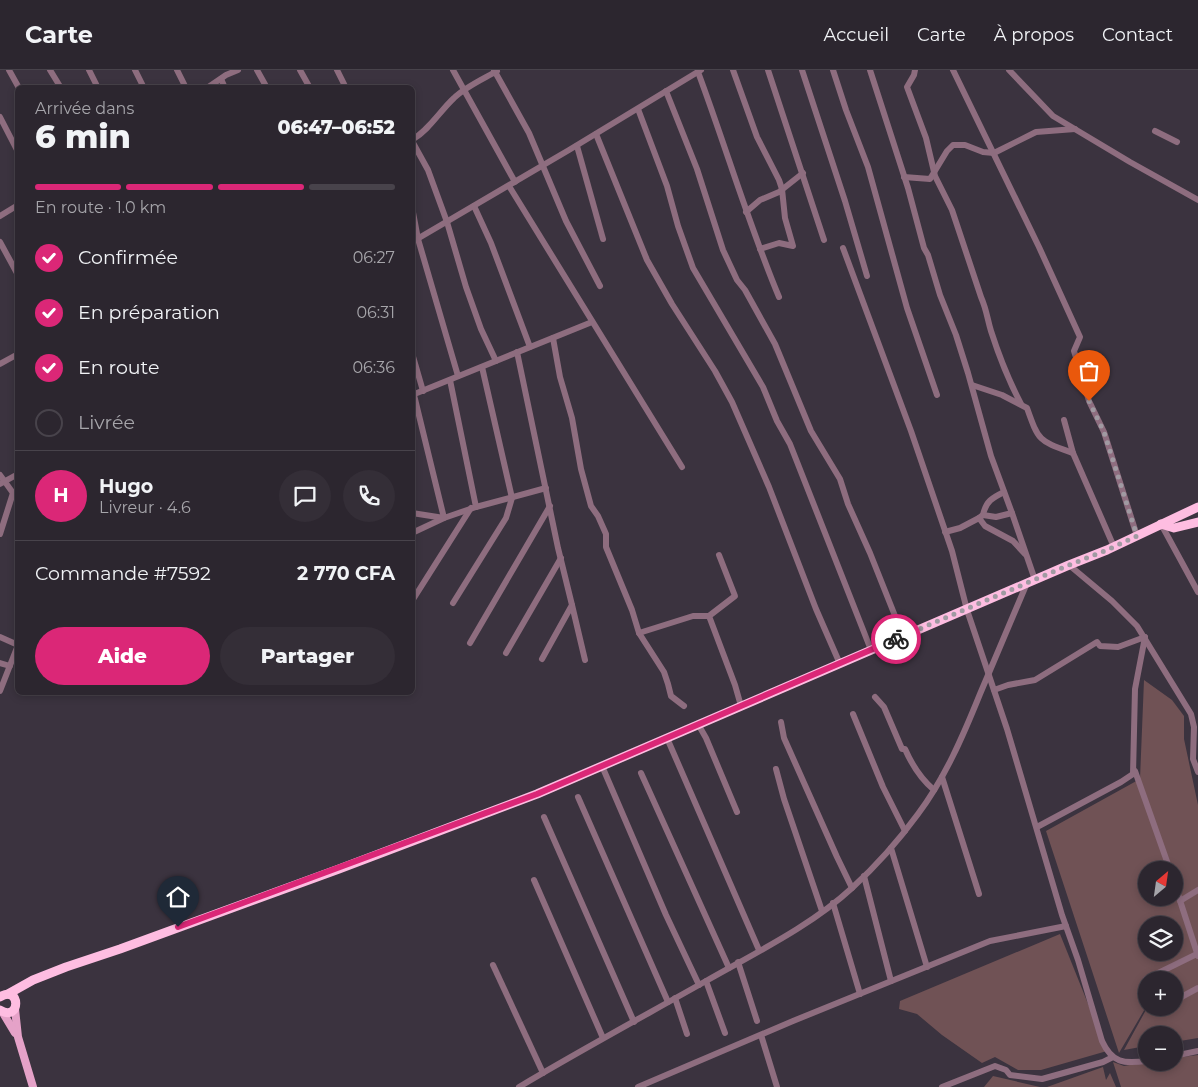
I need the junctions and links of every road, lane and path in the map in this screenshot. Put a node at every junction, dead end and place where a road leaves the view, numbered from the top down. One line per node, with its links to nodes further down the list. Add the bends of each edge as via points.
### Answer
1 (10, 70): 23 (street)
2 (50, 70): 24 (street)
3 (89, 70): 25 (street)
4 (134, 70): 26 (street)
5 (177, 70): 27 (street)
6 (219, 70): 22 (street)
7 (238, 70): 22 (street)
8 (257, 70): 30 (street)
9 (300, 70): 31 (street)
10 (337, 70): 32 (street)
11 (454, 70): 33 (street)
12 (733, 70): 51 (street, via 757,137)
13 (768, 70): 48 (street)
14 (802, 70): 65 (street)
15 (834, 70): 82 (street, via 868,167 907,308)
16 (870, 70): 49 (street)
17 (915, 70): 47 (street, via 907,87 926,138)
18 (953, 70): 45 (street)
19 (1009, 70): 37 (street, via 1045,108)
20 (496, 71): 33 (street); 46 (street, via 529,133)
21 (700, 71): 34 (street); 55 (street)
22 (222, 78): 28 (street); 29 (street)
23 (18, 85)
24 (59, 85)
25 (96, 85)
26 (142, 85)
27 (184, 85)
28 (212, 85)
29 (224, 85)
30 (265, 85)
31 (308, 85)
32 (344, 85)
33 (464, 91): 40 (street); 50 (street)
34 (666, 91): 35 (street); 120 (street, via 697,169 722,250 775,344 812,431 840,478)
35 (638, 108): 39 (street); 125 (street, via 693,268 763,387 790,444)
36 (0, 117): 42 (street)
37 (1075, 128): 45 (street, via 1036,132); 52 (street)
38 (1155, 131): 41 (street)
39 (596, 134): 44 (street); 131 (street, via 648,260 732,402)
40 (415, 138)
41 (1177, 142)
42 (15, 146)
43 (415, 146): 57 (street, via 428,170)
44 (577, 146): 46 (street); 58 (street)
45 (994, 154): 47 (street, via 953,145); 106 (street, via 1080,337 1074,351)
46 (542, 166): 50 (street); 66 (street)
47 (934, 173): 49 (street, via 930,179); 84 (street, via 952,210 988,311 991,331)
48 (802, 174): 51 (street); 60 (street)
49 (904, 177): 79 (street, via 924,248)
50 (512, 184): 53 (street); 68 (street)
51 (782, 190): 55 (street, via 760,200); 63 (street, via 785,218 794,246 779,243)
52 (1198, 200)
53 (474, 206): 57 (street); 70 (street)
54 (15, 207): 56 (street)
55 (746, 212): 63 (street)
56 (0, 216)
57 (447, 222): 59 (street); 73 (street, via 466,287)
58 (603, 239)
59 (415, 240): 77 (street)
60 (824, 240)
61 (0, 242): 64 (street)
62 (843, 248): 104 (street)
63 (760, 249): 67 (street)
64 (15, 270)
65 (867, 276)
66 (600, 286)
67 (779, 297)
68 (592, 322): 69 (street); 87 (street)
69 (553, 338): 70 (street); 119 (street, via 580,469)
70 (530, 347): 71 (street)
71 (517, 352): 73 (street); 91 (street)
72 (15, 357): 75 (street)
73 (496, 361): 76 (street)
74 (415, 363): 80 (street)
75 (0, 364)
76 (482, 367): 77 (street); 93 (street)
77 (458, 376): 78 (street)
78 (450, 380): 80 (street); 96 (street)
79 (972, 385): 84 (street); 92 (street)
80 (423, 391): 81 (street)
81 (415, 394)
82 (937, 396)
83 (415, 403): 100 (street)
84 (1021, 404): 86 (street, via 1027,408 1036,434 1045,442)
85 (1064, 420): 86 (street)
86 (1073, 453): 107 (street)
87 (682, 467)
88 (0, 475): 90 (street)
89 (15, 476): 90 (street)
90 (2, 483): 105 (street, via 13,493)
91 (546, 488): 93 (street); 94 (street)
92 (1004, 492): 98 (street); 99 (street, via 989,500)
93 (512, 498): 96 (street); 115 (street, via 506,518)
94 (550, 506): 110 (street); 124 (street)
95 (1198, 507): 102 (highway)
96 (474, 508): 100 (street); 114 (street)
97 (415, 513): 100 (street)
98 (1012, 513): 99 (street); 109 (street)
99 (981, 517): 104 (street); 109 (street, via 985,526 1013,541)
100 (444, 518): 103 (street)
101 (1198, 522): 102 (highway, via 1174,528)
102 (1162, 524): 106 (highway); 113 (street)
103 (415, 532)
104 (946, 532): 117 (street)
105 (0, 534)
106 (1137, 536): 107 (highway)
107 (1114, 547): 111 (highway)
108 (719, 555): 118 (street, via 736,596)
109 (1026, 555): 112 (street)
110 (561, 558): 116 (street); 127 (street)
111 (1069, 565): 112 (highway); 122 (street, via 1128,616)
112 (1031, 581): 117 (highway); 133 (street)
113 (1198, 592)
114 (415, 596)
115 (453, 603)
116 (572, 605): 128 (street); 129 (street)
117 (967, 610): 120 (highway); 133 (street)
118 (709, 616): 119 (street, via 693,616); 138 (street)
119 (639, 633): 137 (street, via 664,672 671,696)
120 (903, 636): 125 (highway)
121 (0, 637): 123 (street)
122 (1145, 637): 134 (street, via 1118,647 1100,646 1097,642 1035,680); 145 (street, via 1136,689); 146 (street, via 1191,714 1193,759)
123 (15, 644)
124 (470, 644)
125 (871, 650): 131 (highway)
126 (15, 653): 132 (street)
127 (506, 653)
128 (542, 659)
129 (585, 660)
130 (0, 663): 132 (street)
131 (840, 664): 138 (highway)
132 (10, 666): 135 (street)
133 (989, 674): 134 (street); 148 (street)
134 (994, 690): 153 (street)
135 (0, 691)
136 (875, 697): 149 (street, via 895,728 902,749)
137 (684, 706)
138 (741, 706): 141 (highway)
139 (853, 714): 154 (street)
140 (781, 722): 159 (street, via 784,738)
141 (698, 724): 142 (highway); 151 (street)
142 (667, 738): 143 (highway); 167 (street)
143 (602, 766): 176 (street); 180 (highway, via 339,869 66,967 29,982)
144 (776, 769): 165 (street)
145 (1134, 771): 153 (street, via 1131,777); 156 (street)
146 (1198, 772)
147 (641, 773): 172 (street)
148 (942, 777): 149 (street); 161 (street)
149 (934, 790): 154 (street)
150 (578, 797): 181 (street)
151 (737, 812)
152 (544, 817): 184 (street)
153 (1038, 827): 166 (street)
154 (905, 830): 155 (street)
155 (891, 848): 157 (street); 171 (street)
156 (1167, 861)
157 (864, 876): 159 (street); 175 (street)
158 (534, 880): 190 (street)
159 (852, 888): 163 (street)
160 (1198, 890): 162 (street)
161 (979, 894)
162 (1183, 899)
163 (833, 903): 165 (street); 178 (street)
164 (1182, 906): 168 (street)
165 (822, 911): 167 (street)
166 (1066, 926): 171 (street, via 990,941); 193 (street, via 1102,1041)
167 (760, 950): 169 (street)
168 (1198, 955): 173 (street)
169 (738, 962): 172 (street); 185 (street)
170 (493, 965): 195 (street)
171 (927, 966): 175 (street)
172 (730, 968): 174 (street)
173 (1163, 971)
174 (706, 981): 176 (street); 186 (street)
175 (891, 981): 178 (street)
176 (699, 985): 181 (street)
177 (1198, 988): 179 (street)
178 (860, 994): 188 (street)
179 (1183, 996)
180 (8, 997): 182 (highway, via 16,1004)
181 (672, 1000): 184 (street); 187 (street)
182 (15, 1009): 183 (highway, via 8,1013); 189 (main road)
183 (2, 1011): 189 (main road)
184 (634, 1022): 190 (street)
185 (757, 1022)
186 (725, 1033)
187 (687, 1034)
188 (761, 1035): 198 (street); 199 (street)
189 (18, 1037): 196 (main road)
190 (603, 1038): 195 (street)
191 (1198, 1051): 192 (street)
192 (1183, 1054)
193 (1113, 1057): 194 (street, via 1121,1062); 200 (street, via 1042,1079 1010,1075 994,1066)
194 (1138, 1062)
195 (543, 1073): 197 (street)
196 (33, 1087)
197 (519, 1087)
198 (638, 1087)
199 (777, 1087)
200 (942, 1087)

